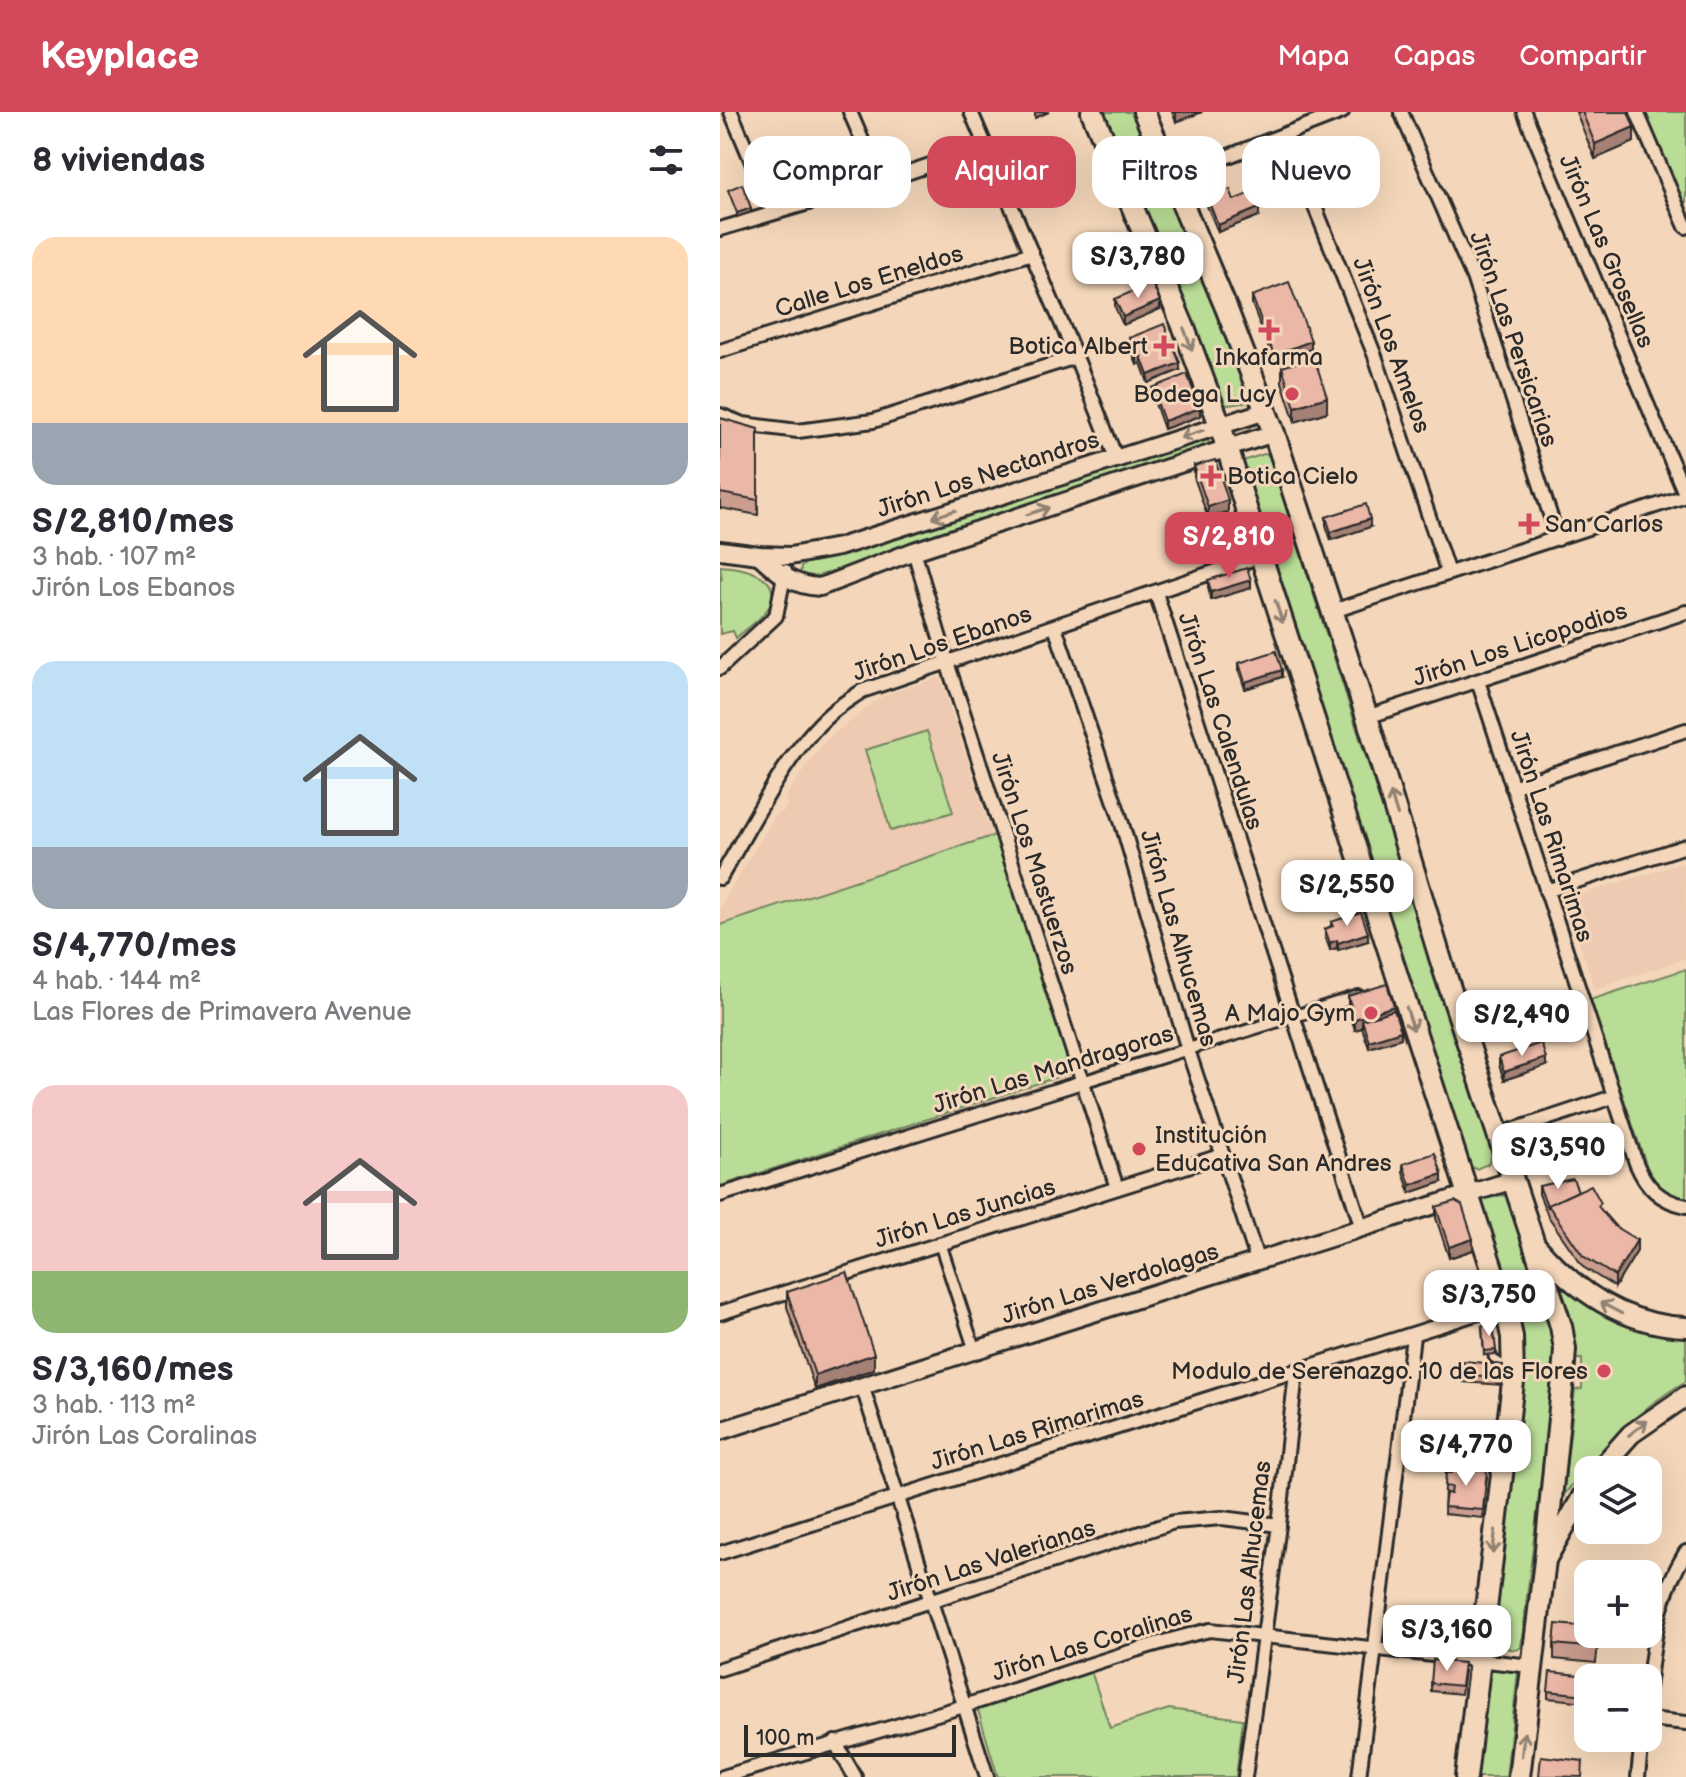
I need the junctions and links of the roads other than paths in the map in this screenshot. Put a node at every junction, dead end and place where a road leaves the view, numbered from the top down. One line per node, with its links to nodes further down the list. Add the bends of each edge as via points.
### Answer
1 (731, 112): 18 (street)
2 (850, 112): 11 (street)
3 (971, 112): 12 (street)
4 (1092, 112): 26 (main road, one-way to 26)
5 (1144, 112): 13 (main road)
6 (1342, 112): 10 (street)
7 (1401, 112): 31 (street, Jirón Las Persicarias, via 1473,277)
8 (1524, 112): 30 (street, Jirón Las Grosellas)
9 (1637, 112): 19 (street)
10 (1286, 135): 14 (street); 37 (street, Jirón Los Amelos, via 1375,356)
11 (860, 136)
12 (982, 136)
13 (1154, 136)
14 (1226, 158)
15 (787, 208): 18 (street)
16 (1013, 208): 21 (street)
17 (1184, 208): 24 (main road)
18 (773, 212): 20 (street)
19 (1686, 227)
20 (720, 229)
21 (1032, 253): 22 (street, Calle Los Eneldos); 23 (street)
22 (720, 351)
23 (1076, 357): 25 (street, via 873,421 798,431 743,424); 29 (street)
24 (1266, 411): 26 (street, Jirón Los Nectandros); 27 (main road)
25 (720, 415)
26 (1220, 425): 28 (main road); 29 (street, Jirón Los Nectandros, one-way to 29)
27 (1274, 433): 28 (street); 40 (main road)
28 (1228, 450): 33 (street, one-way to 28); 36 (main road)
29 (1116, 458): 35 (street, Jirón Los Nectandros, one-way to 35, via 839,547)
30 (1686, 496): 31 (street)
31 (1558, 539): 37 (street)
32 (720, 550): 34 (street, Jirón Los Nectandros)
33 (914, 551): 38 (street, via 820,587); 43 (street, Jirón Los Mastuerzos)
34 (759, 555): 35 (street, Jirón Los Nectandros); 38 (street)
35 (790, 556): 38 (street)
36 (1261, 556): 39 (street, Jirón Los Ebanos); 61 (main road, one-way to 61, via 1391,985)
37 (1448, 573): 40 (street)
38 (783, 577): 44 (street, via 776,616)
39 (1156, 593): 42 (street, Jirón Los Ebanos); 53 (street, Jirón Las Calendulas)
40 (1333, 611): 46 (main road)
41 (1686, 612): 45 (street, Jirón Los Licopodios)
42 (1055, 627): 43 (street, Jirón Los Ebanos); 54 (street, Jirón Las Alhucemas, via 1120,817)
43 (947, 662): 50 (street, Jirón Los Ebanos, via 862,691 831,712 785,770); 55 (street, Jirón Los Mastuerzos)
44 (720, 668)
45 (1478, 681): 46 (street, Jirón Los Licopodios); 48 (street, Jirón Las Rimarimas)
46 (1367, 717): 57 (main road, one-way to 46)
47 (1686, 730): 48 (street)
48 (1512, 787): 51 (street, Jirón Las Rimarimas)
49 (1686, 846): 51 (street)
50 (720, 878)
51 (1546, 891): 56 (street, Jirón Las Rimarimas)
52 (1368, 993): 53 (street, Jirón Las Mandragoras)
53 (1293, 1017): 54 (street, Jirón Las Mandragoras); 64 (street, Jirón Las Calendulas)
54 (1188, 1050): 55 (street, Jirón Las Mandragoras); 58 (street, Jirón Las Alhucemas)
55 (1082, 1082): 60 (street, Jirón Los Mastuerzos); 62 (street, Jirón Las Mandragoras)
56 (1613, 1097): 57 (street); 63 (street, Jirón Las Rimarimas, via 1643,1179 1660,1196)
57 (1498, 1135): 59 (main road)
58 (1223, 1155): 60 (street, Jirón Las Juncias); 67 (street, Jirón Las Alhucemas)
59 (1513, 1180): 61 (street, Jirón Las Verdolagas); 66 (main road)
60 (1117, 1188): 65 (street, Jirón Las Juncias)
61 (1467, 1194): 64 (street, Jirón Las Verdolagas); 68 (main road)
62 (720, 1195)
63 (1686, 1206)
64 (1362, 1228): 67 (street, Jirón Las Verdolagas)
65 (940, 1243): 69 (street, Jirón Las Juncias); 72 (street)
66 (1535, 1244): 70 (main road, one-way to 66, via 1657,1325 1613,1309 1573,1284); 85 (main road, via 1565,1349)
67 (1258, 1262): 72 (street, Jirón Las Verdolagas)
68 (1500, 1309): 68 (lane, via 1490,1328); 71 (street, Jirón Las Rimarimas); 74 (main road, via 1512,1337)
69 (720, 1313)
70 (1686, 1327)
71 (1413, 1336): 75 (street, Jirón Las Rimarimas); 88 (street)
72 (975, 1351): 76 (street, Jirón Las Verdolagas)
73 (1492, 1354): 74 (lane)
74 (1513, 1372): 89 (main road, one-way to 89)
75 (1296, 1373): 80 (street, Jirón Las Rimarimas); 82 (street, Jirón Las Alhucemas)
76 (862, 1385): 78 (street, Jirón Las Verdolagas); 80 (street)
77 (1686, 1396): 79 (main road, one-way to 77, via 1631,1434)
78 (720, 1431)
79 (1611, 1456)
80 (896, 1496): 84 (street, Jirón Las Rimarimas); 86 (street)
81 (1574, 1510): 85 (main road)
82 (1279, 1525): 86 (street, Jirón Las Valerianas, via 1222,1518 1174,1522); 87 (street, Jirón Las Alhucemas)
83 (1686, 1552): 90 (street, via 1657,1616)
84 (720, 1553)
85 (1545, 1560): 91 (main road)
86 (932, 1603): 92 (street, Jirón Las Valerianas); 93 (street)
87 (1264, 1636): 88 (street, Jirón Las Coralinas); 93 (street, Jirón Las Coralinas, via 1210,1630); 101 (street, Jirón Las Alhucemas)
88 (1375, 1649): 89 (street, Jirón Las Coralinas); 102 (street)
89 (1480, 1661): 91 (street, Jirón Las Coralinas); 103 (main road)
90 (1651, 1664)
91 (1531, 1666): 104 (main road, one-way to 91)
92 (720, 1669)
93 (964, 1706): 96 (street, Jirón Las Coralinas); 100 (street)
94 (1662, 1720): 95 (street)
95 (1686, 1723)
96 (835, 1742): 98 (street, Jirón Las Coralinas); 99 (street)
97 (1641, 1752): 105 (street)
98 (723, 1777)
99 (855, 1777)
100 (987, 1777)
101 (1245, 1777)
102 (1359, 1777)
103 (1466, 1777)
104 (1519, 1777)
105 (1638, 1777)

